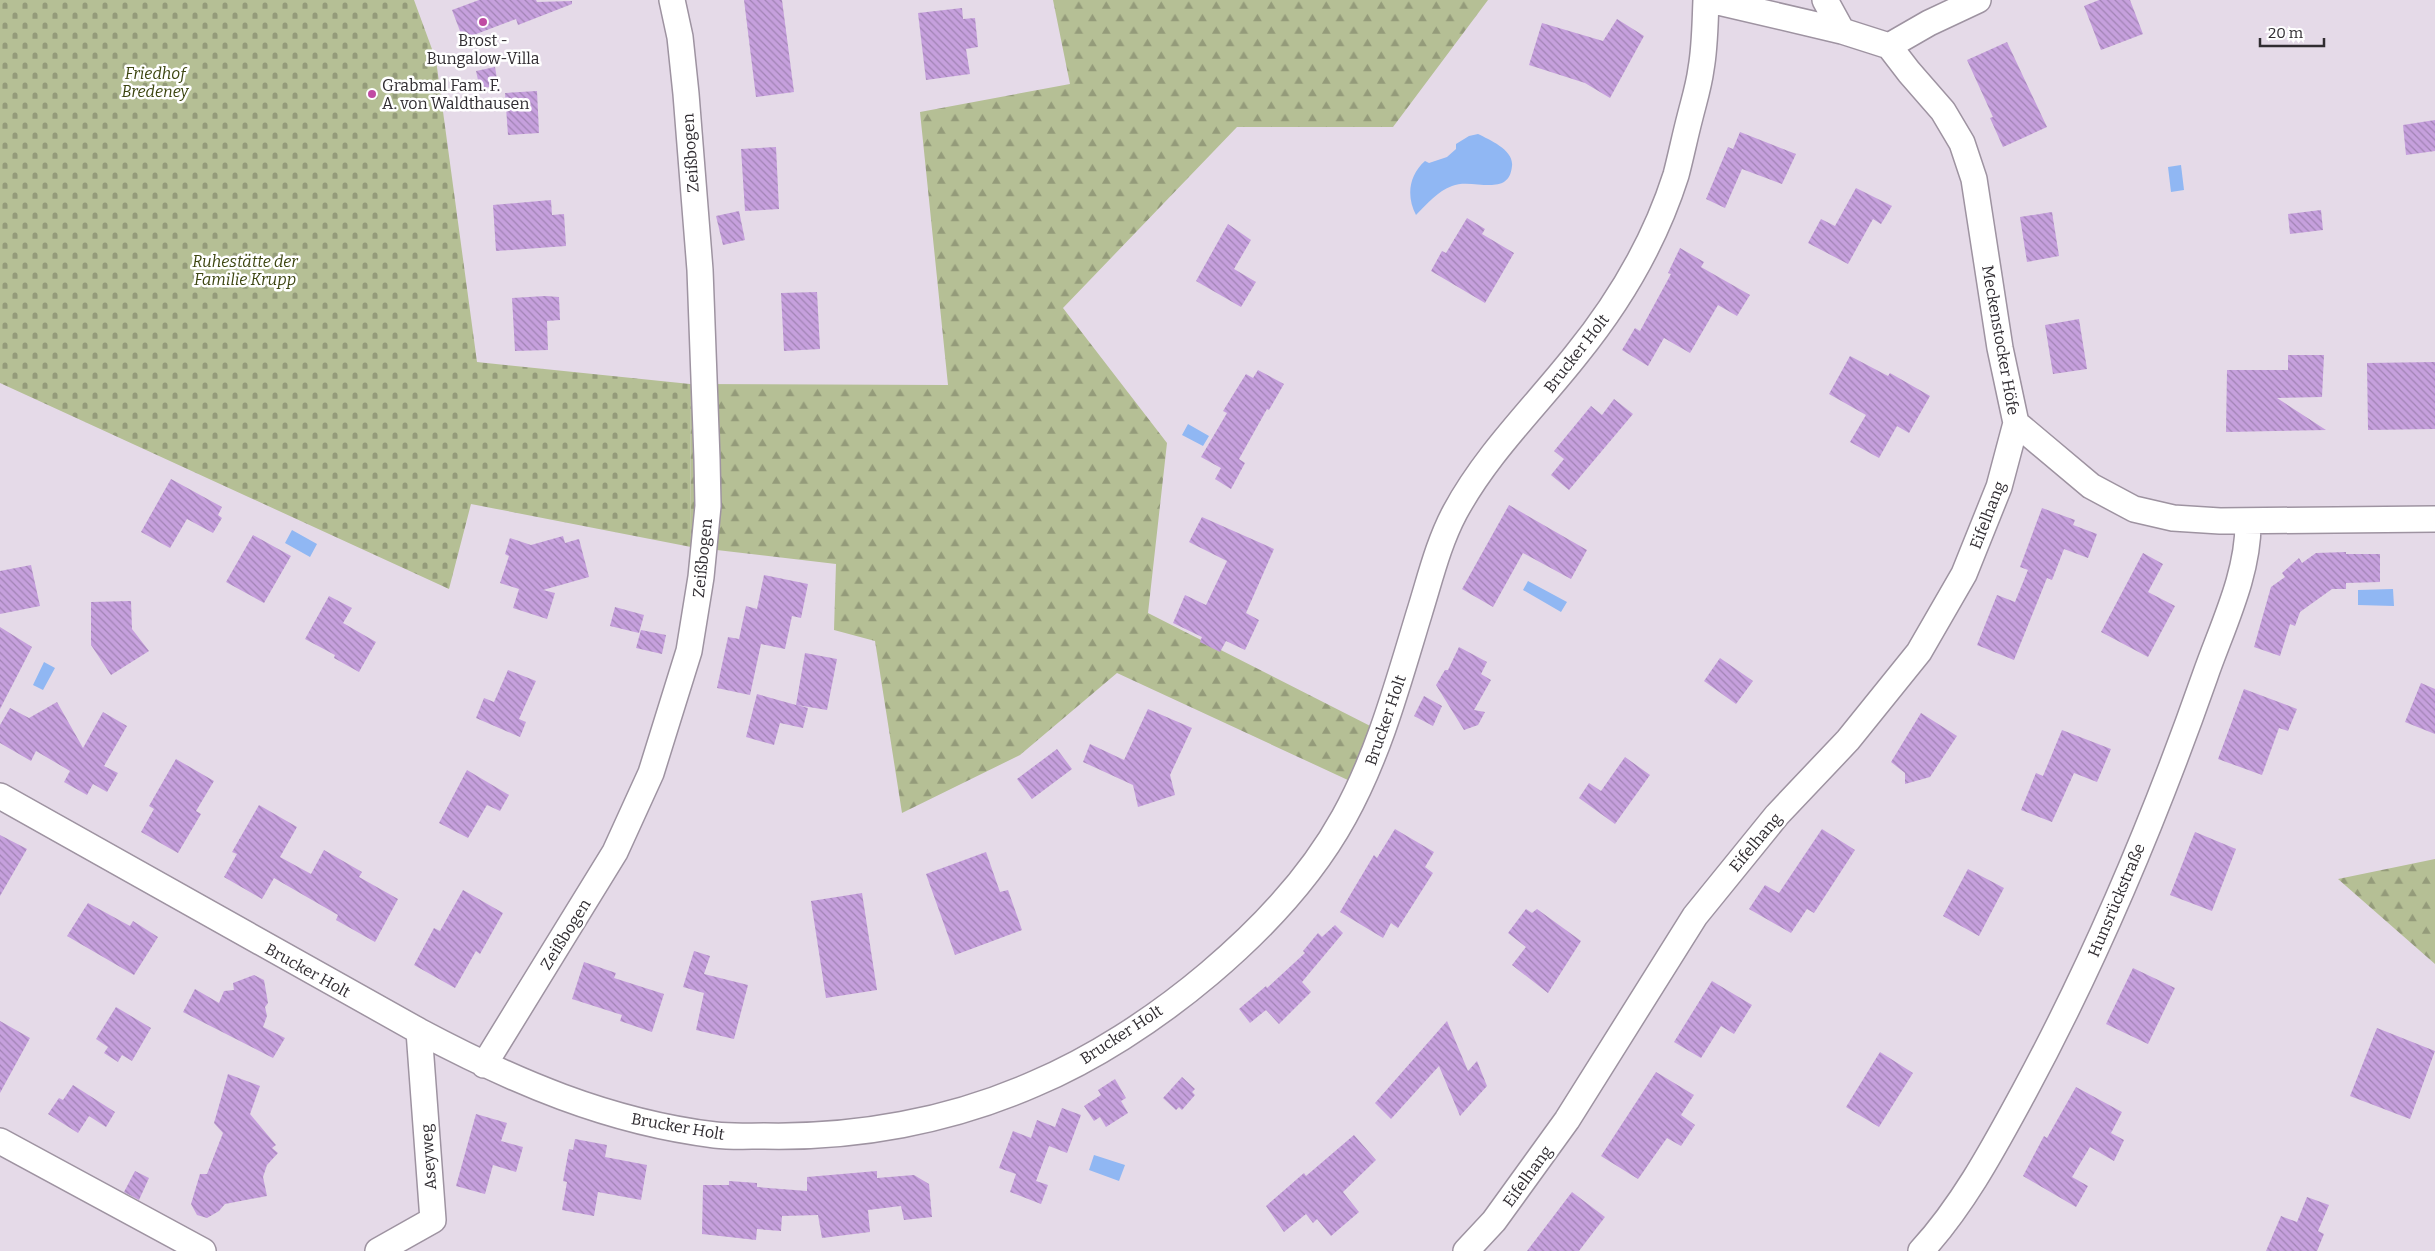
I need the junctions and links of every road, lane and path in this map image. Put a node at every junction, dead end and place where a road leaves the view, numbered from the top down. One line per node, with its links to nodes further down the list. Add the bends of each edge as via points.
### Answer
1 (672, 0): 13 (street, Zeißbogen, via 686,94 700,270 707,459 708,506 689,651 651,773 615,852)
2 (1706, 0): 13 (street, Brucker Holt, via 1702,67 1676,174 1641,256 1599,325 1470,485 1441,544 1372,761 1343,820 1307,874 1238,949 1142,1023 1104,1048 1036,1084 970,1108 878,1129 806,1136 718,1136 587,1108)
3 (1710, 0): 6 (street)
4 (1825, 0): 6 (street)
5 (1978, 0): 7 (street)
6 (1842, 31): 7 (street)
7 (1889, 46): 8 (street, Meckenstocker Höfe, via 1943,111 1962,144 1974,179 2000,348)
8 (2016, 423): 10 (street, Meckenstocker Höfe, via 2091,486 2134,509 2173,518); 17 (street, Eifelhang, via 1999,487 1964,574 1919,652 1848,740 1777,815 1695,916 1567,1120 1494,1221)
9 (2435, 519): 10 (street, Meckenstocker Höfe)
10 (2248, 521): 18 (street, Hunsrückstraße, via 2248,541 2236,588 2160,797 2105,927 2045,1054 1999,1137 1959,1203)
11 (0, 796): 12 (street, Brucker Holt)
12 (419, 1031): 13 (street, Brucker Holt); 16 (street, Aseyweg, via 433,1220)
13 (484, 1065)
14 (0, 1140): 15 (street)
15 (203, 1251)
16 (378, 1251)
17 (1466, 1251)
18 (1921, 1251)

